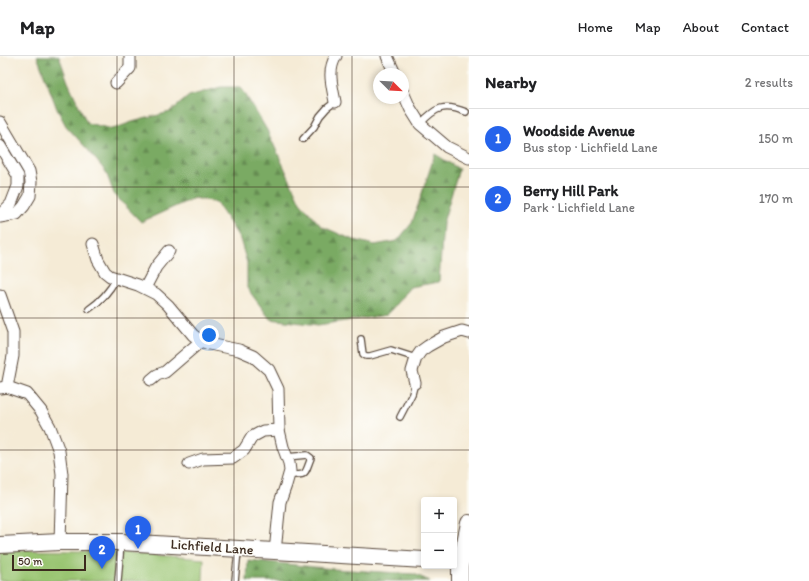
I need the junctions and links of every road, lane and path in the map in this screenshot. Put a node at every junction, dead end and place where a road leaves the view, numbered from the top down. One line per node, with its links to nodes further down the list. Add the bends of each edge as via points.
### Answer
1 (130, 56): 5 (street, via 130,68)
2 (336, 56): 6 (street, via 330,72)
3 (387, 56): 4 (street)
4 (392, 68)
5 (116, 83)
6 (335, 102): 11 (lane, via 320,116)
7 (408, 104): 10 (street)
8 (466, 112): 10 (lane, via 456,107 442,108)
9 (0, 122): 14 (street, via 29,171 31,182 30,196 17,214)
10 (420, 124): 13 (street, via 447,146)
11 (303, 139)
12 (0, 146): 14 (street, via 18,176 18,186 11,204)
13 (469, 158)
14 (0, 216)
15 (93, 244): 17 (street, via 105,272)
16 (169, 251): 18 (street, via 156,267)
17 (116, 278): 18 (street); 20 (lane, via 104,297)
18 (145, 288): 23 (street, via 168,305)
19 (0, 295): 27 (street, via 13,332 13,356)
20 (89, 308)
21 (466, 332): 24 (street, via 444,337 421,351)
22 (361, 339): 24 (lane, via 363,354 366,356 391,350)
23 (201, 341): 25 (street, via 165,372); 29 (street, via 239,350 253,356 269,370 278,389)
24 (416, 358): 26 (street, via 412,371)
25 (151, 380)
26 (415, 383): 28 (lane)
27 (4, 388): 34 (street, via 27,394 50,427 59,451 62,474)
28 (400, 417)
29 (279, 430): 30 (street); 31 (street, via 263,431 252,437 244,450 233,458 203,459)
30 (288, 457): 32 (street); 32 (lane, via 307,455 311,458 305,473)
31 (189, 464)
32 (289, 475): 38 (street, via 280,502)
33 (469, 523): 40 (street)
34 (60, 542): 35 (street, Lichfield Lane); 36 (street, Lichfield Lane)
35 (121, 542): 37 (street, Lichfield Lane); 41 (lane)
36 (0, 545)
37 (238, 549): 38 (street, Lichfield Lane); 42 (lane)
38 (275, 552): 39 (street, Lichfield Lane)
39 (421, 560)
40 (461, 571)
41 (118, 581)
42 (235, 581)

